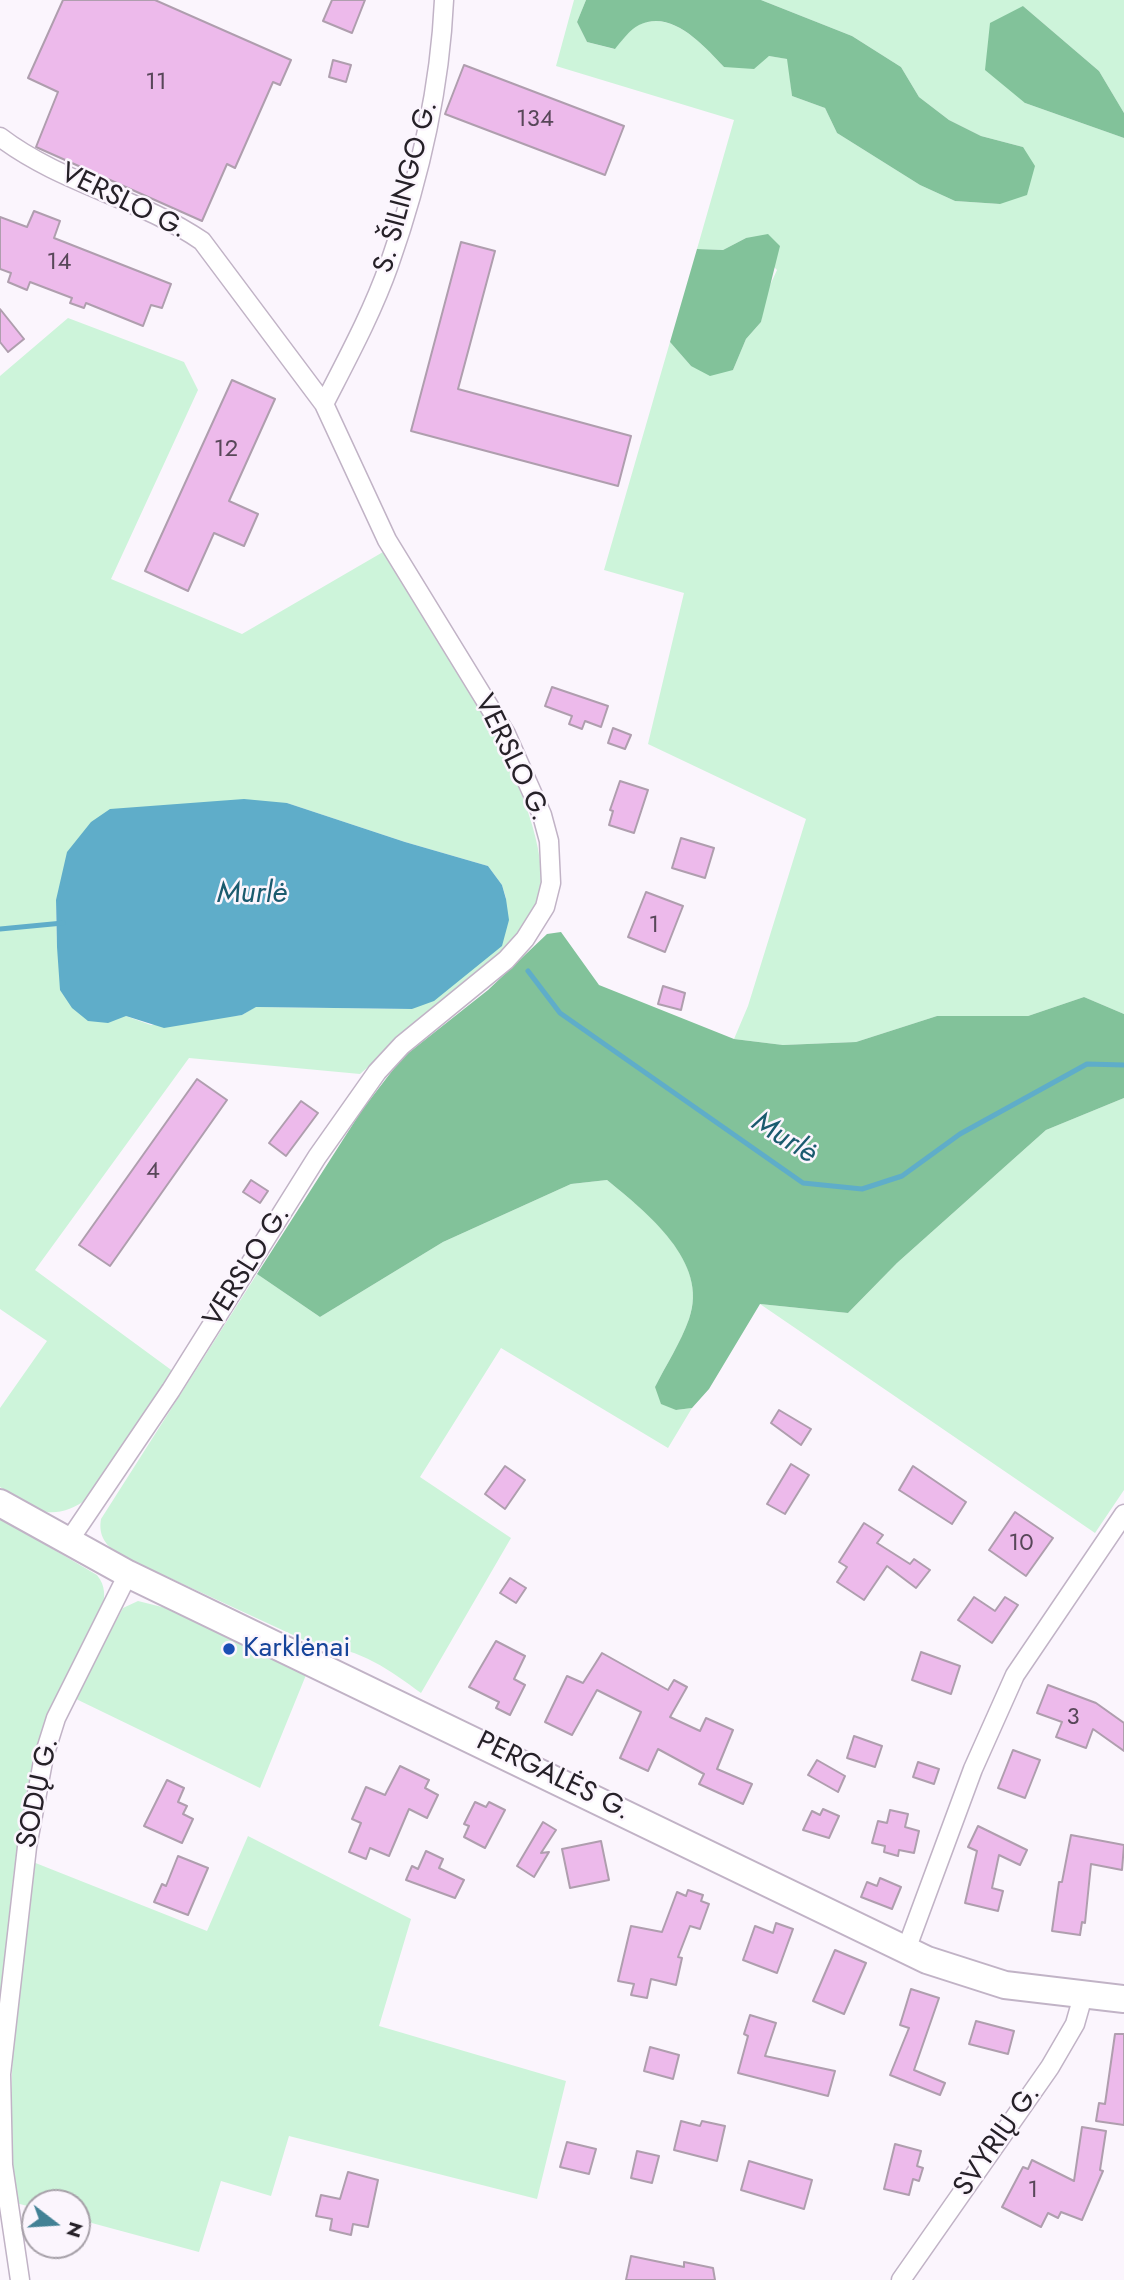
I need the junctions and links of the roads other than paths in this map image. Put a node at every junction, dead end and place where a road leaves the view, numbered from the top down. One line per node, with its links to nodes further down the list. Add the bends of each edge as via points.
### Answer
1 (444, 0): 3 (street, S. ŠILINGO G., via 442,47 412,191 388,266)
2 (0, 137): 3 (street, VERSLO G., via 44,163 181,226 202,241)
3 (324, 404): 6 (street, VERSLO G., via 387,540 506,734 542,815 552,865 548,896 536,925 506,960 402,1045 377,1072)
4 (0, 1503): 6 (main road, PERGALĖS G.)
5 (1124, 1514): 8 (street, via 1015,1675 973,1769)
6 (68, 1542): 7 (main road, PERGALĖS G.)
7 (128, 1574): 8 (main road, PERGALĖS G.); 11 (street, SODŲ G., via 56,1718 27,1847 1,2074 3,2165)
8 (906, 1950): 9 (main road, PERGALĖS G., via 1005,1985)
9 (1083, 1996): 10 (main road, PERGALĖS G.); 12 (street, SVYRIŲ G., via 1074,2024 1050,2067)
10 (1124, 1999)
11 (20, 2280)
12 (901, 2280)

